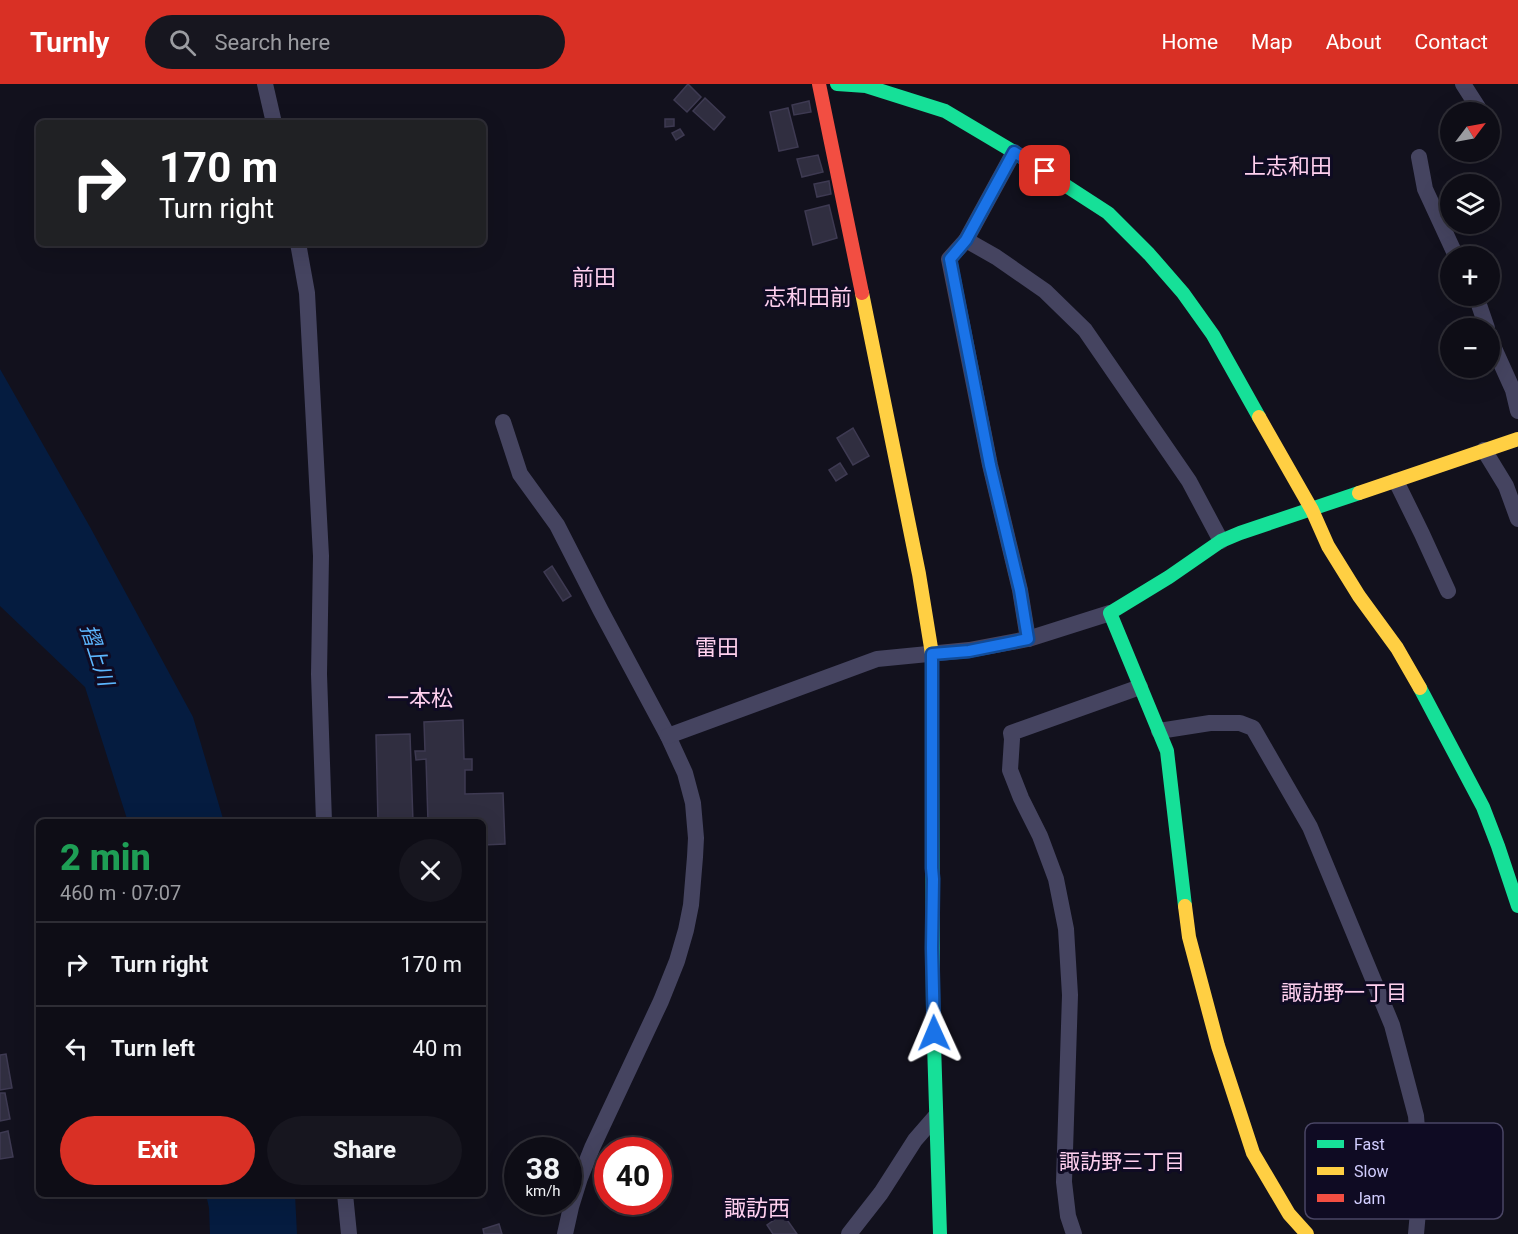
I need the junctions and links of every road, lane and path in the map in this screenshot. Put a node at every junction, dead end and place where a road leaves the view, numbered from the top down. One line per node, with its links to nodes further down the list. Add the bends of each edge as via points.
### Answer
1 (265, 84): 6 (street)
2 (819, 84): 24 (street)
3 (837, 84): 7 (street, via 866,86 945,111)
4 (1462, 84): 5 (street)
5 (1474, 102)
6 (273, 120)
7 (1014, 152): 9 (street); 18 (street, via 1108,213 1183,293 1213,335)
8 (1419, 157): 11 (street, via 1425,189)
9 (966, 240): 20 (street, via 1045,291 1084,330 1190,481); 23 (street, via 950,259)
10 (299, 246): 28 (street, via 307,293 321,556 319,674)
11 (1451, 246)
12 (1500, 361): 13 (street)
13 (1518, 411)
14 (503, 422): 27 (street, via 520,474 557,525)
15 (1518, 439): 16 (street)
16 (1484, 450): 17 (street); 19 (street, via 1506,486)
17 (1395, 481): 18 (street); 21 (street)
18 (1312, 510): 20 (street); 29 (street, via 1328,546 1402,657 1483,807)
19 (1518, 519)
20 (1221, 541): 22 (street)
21 (1448, 591)
22 (1110, 613): 23 (street); 25 (street)
23 (1028, 639): 24 (street)
24 (932, 654): 27 (street, via 877,659); 30 (street)
25 (1140, 687): 26 (street); 38 (street, via 1011,734 1010,770 1056,879 1065,929 1070,995 1064,1182)
26 (1159, 731): 31 (street, via 1210,723 1240,723 1253,728 1310,827 1392,1025); 39 (street, via 1167,751 1189,937 1218,1046 1253,1153 1289,1214)
27 (668, 736): 35 (street, via 686,773 693,803 695,857 686,930 661,1000 580,1178)
28 (324, 819)
29 (1518, 906)
30 (935, 1117): 36 (street); 37 (street)
31 (1417, 1123)
32 (345, 1197): 34 (street)
33 (1417, 1219): 40 (street)
34 (349, 1234)
35 (566, 1234)
36 (849, 1234)
37 (940, 1234)
38 (1074, 1234)
39 (1307, 1234)
40 (1416, 1234)

